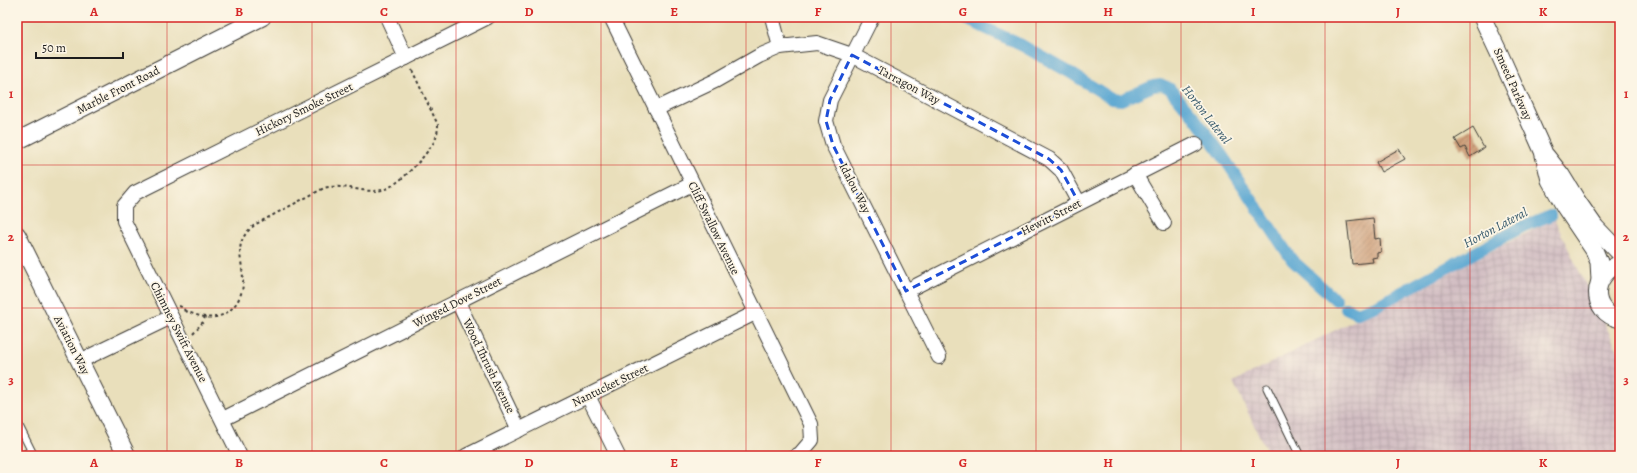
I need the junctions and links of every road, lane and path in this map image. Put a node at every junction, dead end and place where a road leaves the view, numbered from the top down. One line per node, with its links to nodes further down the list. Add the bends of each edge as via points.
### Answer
1 (262, 17): 12 (street, Marble Front Road)
2 (387, 17): 10 (street)
3 (488, 17): 10 (street, Hickory Smoke Street)
4 (611, 17): 11 (street, Cliff Swallow Avenue)
5 (772, 17): 8 (street)
6 (872, 17): 9 (street, Idalou Way)
7 (1482, 17): 14 (street, Smeed Parkway)
8 (780, 47): 9 (street, Tarragon Way, via 817,43); 11 (street, Tarragon Way)
9 (852, 55): 17 (street, Tarragon Way, via 1049,159 1061,170); 24 (street, Idalou Way, via 830,100 826,121 833,145)
10 (408, 61): 18 (street, Hickory Smoke Street, via 135,193); 29 (path, via 438,125 438,133 425,154 388,188 371,191 328,187 256,224 245,235 240,249 243,282 238,300 232,309 224,314)
11 (656, 109): 16 (street, Cliff Swallow Avenue)
12 (17, 141)
13 (1196, 144): 15 (street, Hewitt Street)
14 (1543, 151): 21 (street, Smeed Parkway, via 1595,226); 23 (street, Smeed Parkway, via 1550,180 1594,250 1599,262)
15 (1135, 174): 17 (street, Hewitt Street); 19 (street)
16 (692, 184): 25 (street, Winged Dove Street); 27 (street, Cliff Swallow Avenue)
17 (1079, 203): 24 (street, Hewitt Street)
18 (124, 206): 28 (street, Chimney Swift Avenue, via 124,221)
19 (1164, 222)
20 (17, 235): 33 (street, Aviation Way)
21 (1620, 253)
22 (1620, 264): 23 (street, via 1612,266)
23 (1600, 280): 30 (street, Smeed Parkway, via 1597,289 1601,306)
24 (906, 291): 32 (street, Idalou Way)
25 (458, 302): 36 (street, Winged Dove Street); 38 (street, Wood Thrush Avenue)
26 (185, 311): 29 (path)
27 (755, 314): 35 (street, Nantucket Street); 45 (street, Cliff Swallow Avenue, via 811,424 812,440)
28 (171, 317): 33 (street); 36 (street, Chimney Swift Avenue)
29 (205, 317): 31 (path, via 200,328)
30 (1617, 320)
31 (191, 335)
32 (939, 357)
33 (80, 361): 41 (street, Aviation Way)
34 (1267, 388): 46 (lane)
35 (588, 396): 38 (street, Nantucket Street); 44 (street)
36 (223, 420): 42 (street, Chimney Swift Avenue)
37 (17, 422): 39 (lane)
38 (520, 430): 43 (street, Nantucket Street)
39 (32, 453): 40 (lane)
40 (21, 456)
41 (127, 456)
42 (240, 456)
43 (466, 456)
44 (618, 456)
45 (796, 456)
46 (1300, 456)

